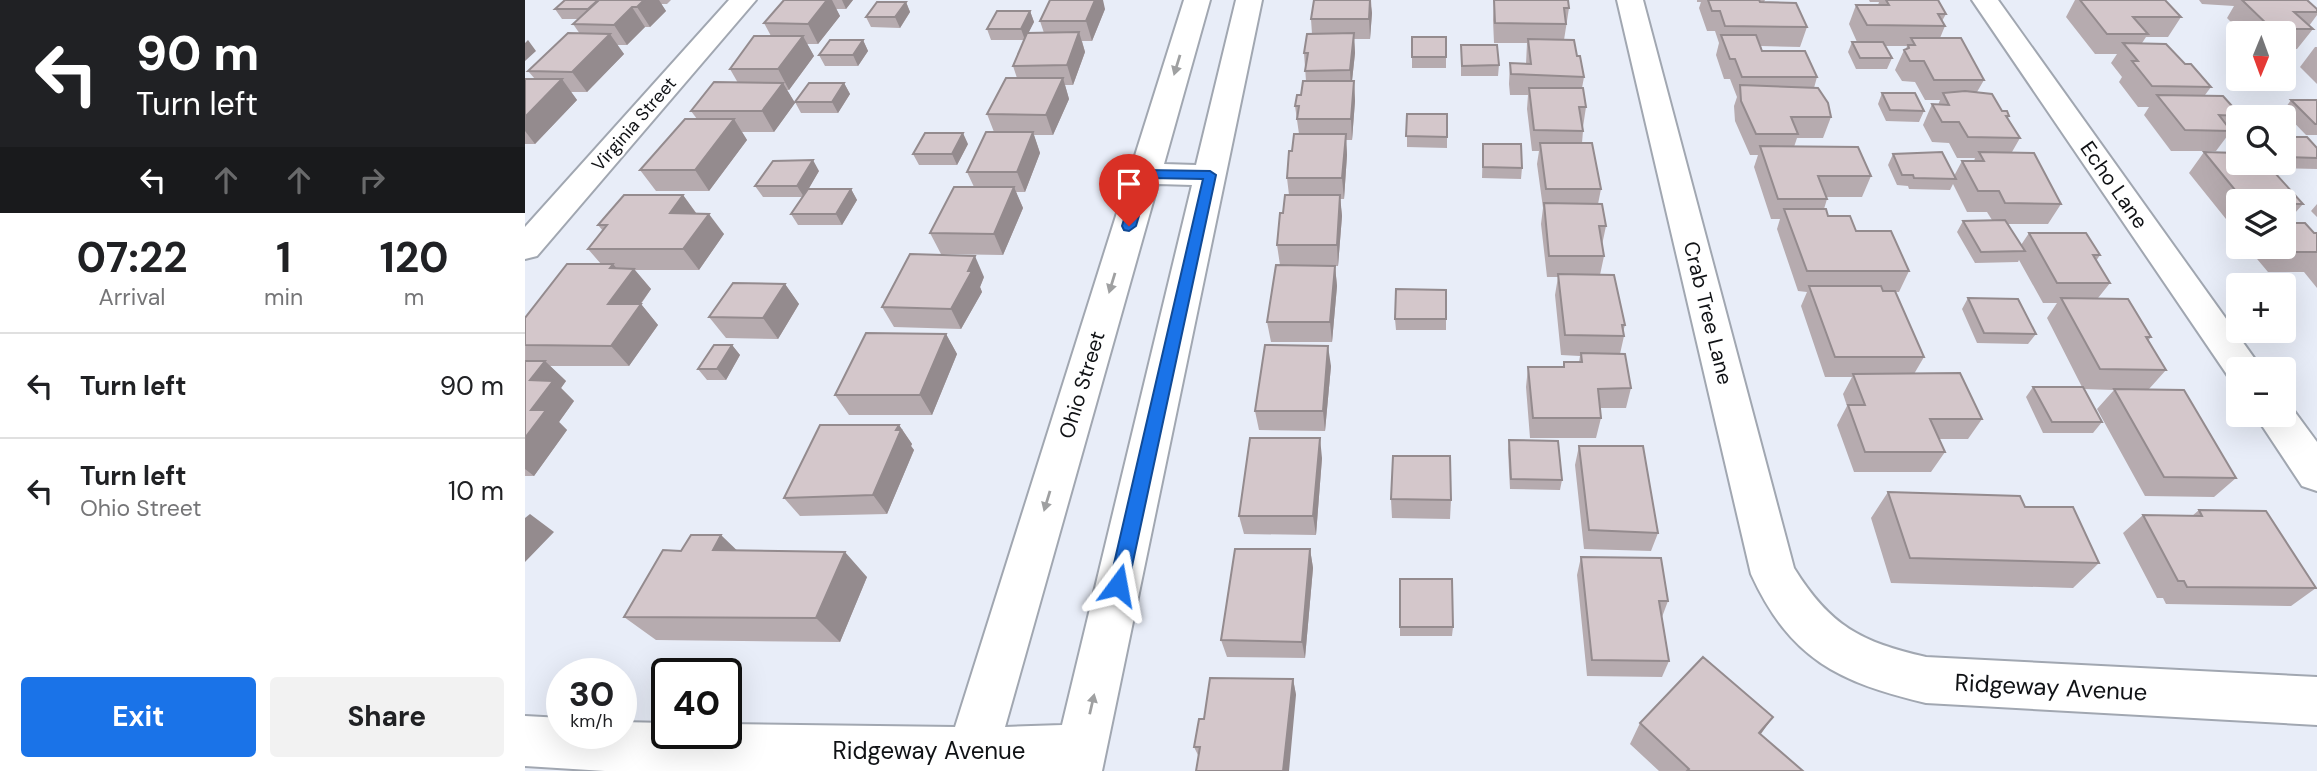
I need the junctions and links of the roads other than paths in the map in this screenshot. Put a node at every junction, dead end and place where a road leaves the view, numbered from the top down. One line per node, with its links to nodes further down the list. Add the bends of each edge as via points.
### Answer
1 (743, 0): 8 (street, Virginia Street)
2 (1197, 0): 6 (street, Ohio Street, one-way to 6)
3 (1249, 0): 7 (street)
4 (1630, 0): 12 (street, Crab Tree Lane, via 1773,574)
5 (1985, 0): 9 (street, Echo Lane)
6 (1145, 174): 7 (street); 16 (street, Ohio Street, one-way to 16)
7 (1210, 175): 15 (street, one-way to 7)
8 (525, 248)
9 (2235, 357)
10 (2284, 427): 11 (street)
11 (2317, 474)
12 (1802, 618): 13 (street, Ridgeway Avenue, via 1843,653 1878,670 1926,680)
13 (2317, 701)
14 (525, 741): 16 (street, Ridgeway Avenue)
15 (1079, 760): 16 (street, Ridgeway Avenue)
16 (970, 762)

